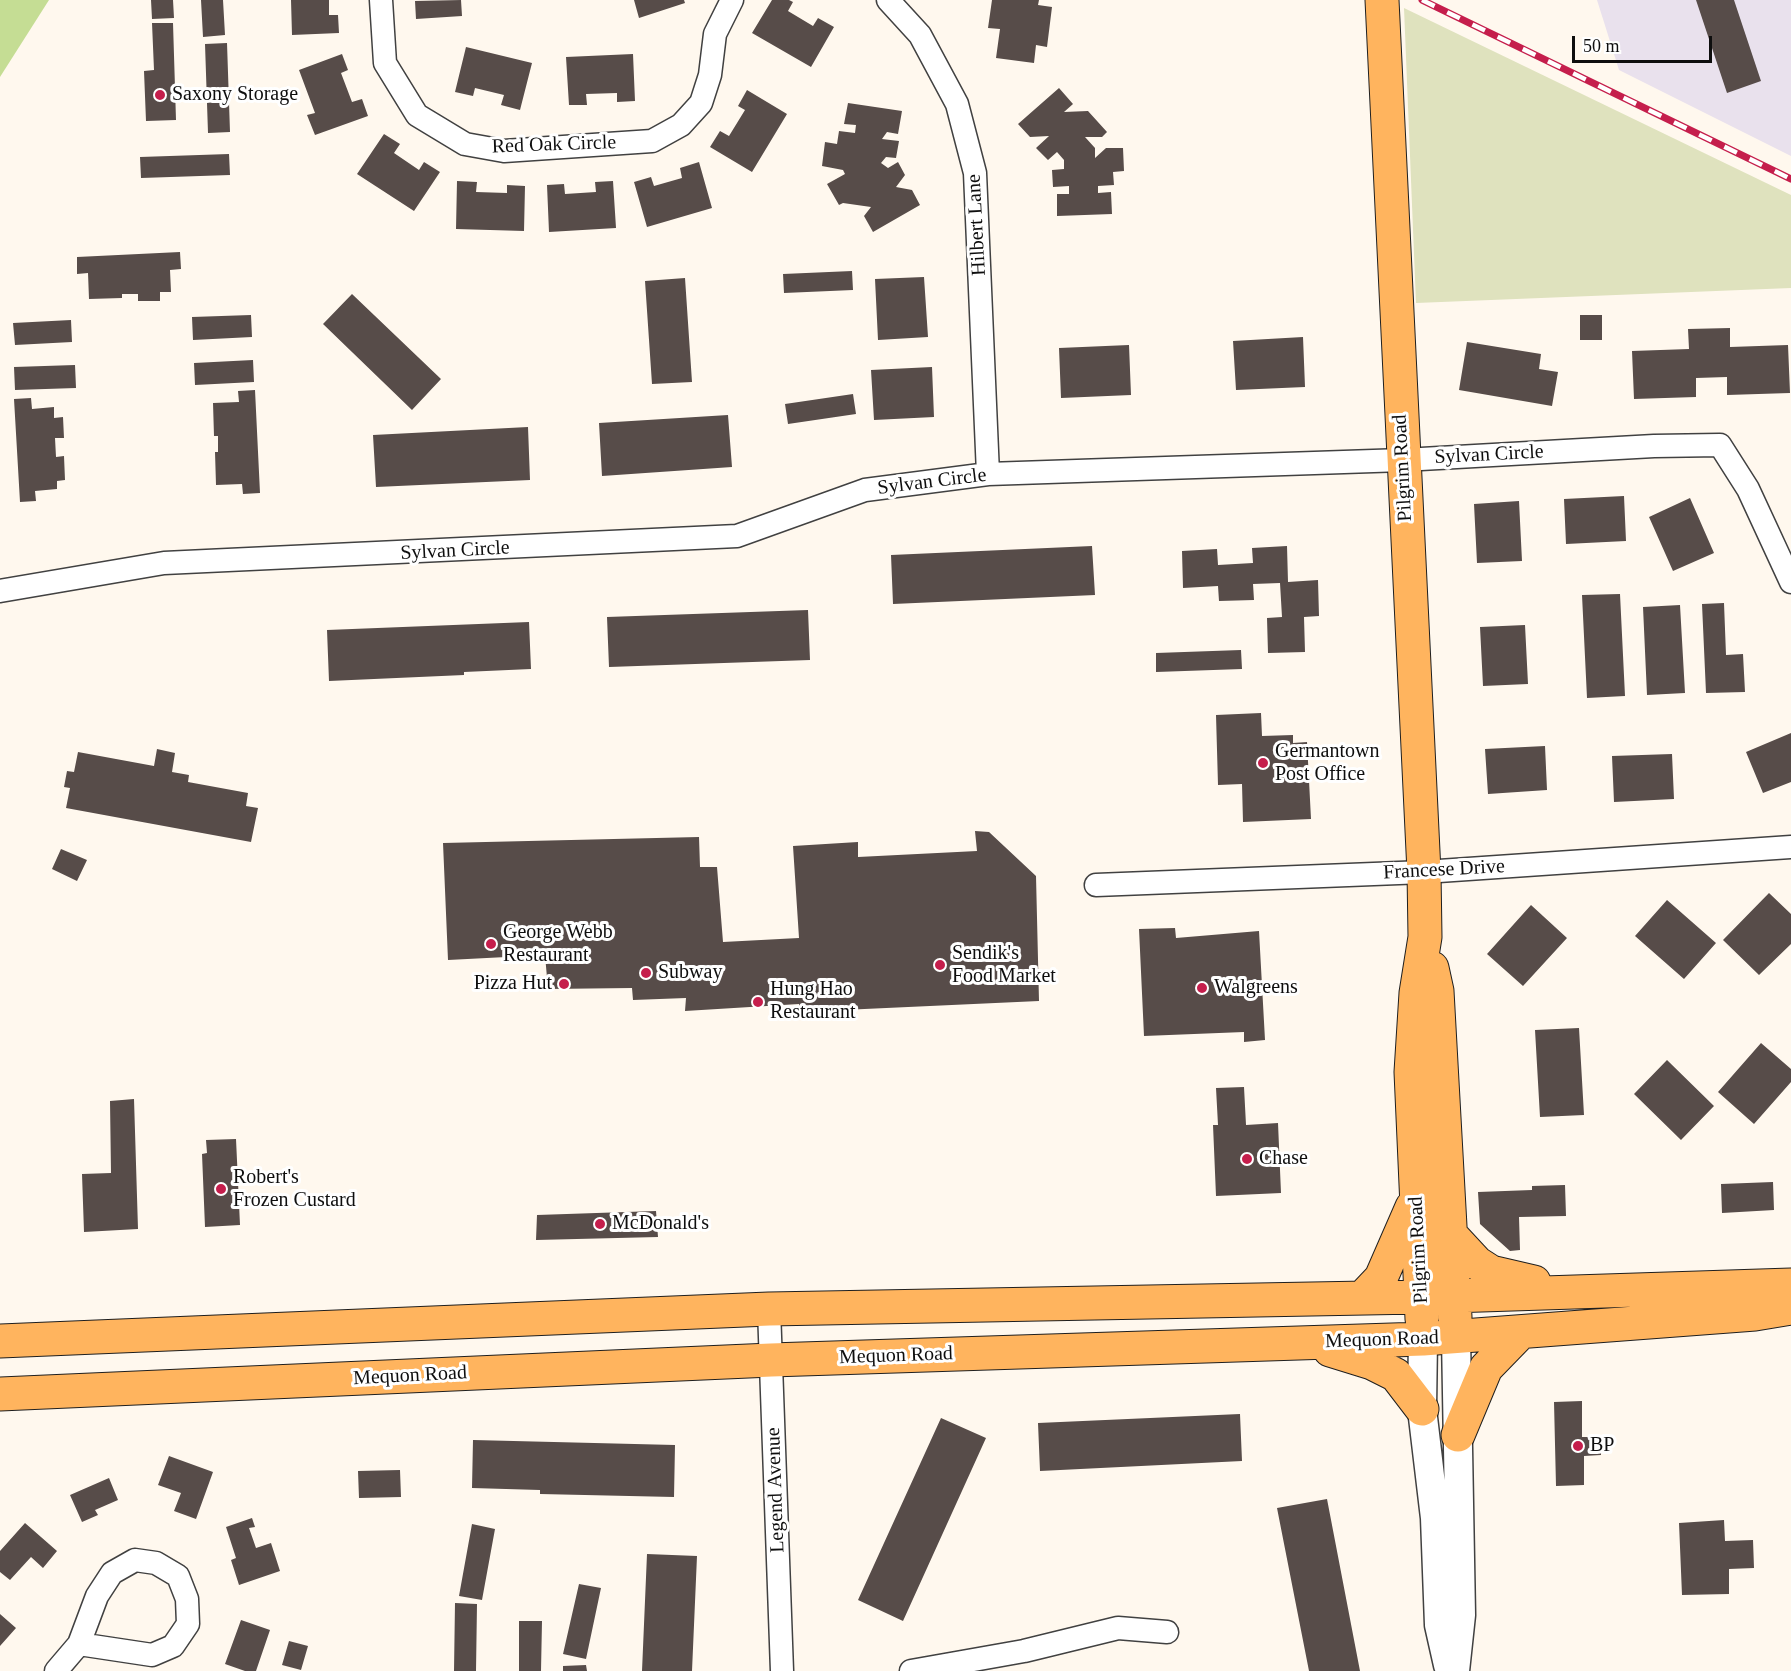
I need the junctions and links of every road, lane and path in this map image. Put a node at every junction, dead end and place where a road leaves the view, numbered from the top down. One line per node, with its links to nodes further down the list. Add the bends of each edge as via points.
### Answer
1 (381, 0): 2 (street, Red Oak Circle, via 386,63 417,115 465,144 504,151 652,141 681,125 701,103 710,75 715,34)
2 (732, 0)
3 (888, 0): 6 (street, Hilbert Lane, via 920,35 957,104 975,173)
4 (1382, 0): 5 (main road, Pilgrim Road)
5 (1403, 460): 6 (street, Sylvan Circle); 7 (street, Sylvan Circle, via 1720,445 1748,489); 10 (main road, Pilgrim Road)
6 (988, 474): 8 (street, Sylvan Circle, via 865,490 737,536 164,563)
7 (1791, 582)
8 (0, 591)
9 (1791, 847): 10 (street, Francese Drive)
10 (1424, 872): 11 (street, Francese Drive); 12 (main road, Pilgrim Road, via 1425,937 1416,993 1411,1072)
11 (1096, 885)
12 (1429, 1132): 13 (main road, Pilgrim Road); 14 (main road, Pilgrim Road)
13 (1416, 1197): 18 (main road, Pilgrim Road); 19 (main road, via 1381,1278)
14 (1451, 1235): 16 (main road, via 1491,1272); 17 (main road, Pilgrim Road)
15 (1791, 1285): 16 (main road)
16 (1577, 1291): 17 (main road)
17 (1455, 1296): 18 (main road); 23 (main road, Pilgrim Road)
18 (1420, 1297): 19 (main road); 24 (main road, Pilgrim Road)
19 (1362, 1298): 21 (main road)
20 (1791, 1308): 22 (main road, Mequon Road)
21 (769, 1309): 25 (main road); 27 (street, Legend Avenue)
22 (1521, 1332): 23 (main road, Mequon Road); 30 (main road, via 1486,1368)
23 (1456, 1337): 24 (main road, Mequon Road); 30 (street, Pilgrim Road)
24 (1423, 1339): 26 (main road, Mequon Road); 29 (street, Pilgrim Road)
25 (0, 1341)
26 (1305, 1343): 27 (main road, Mequon Road); 29 (main road, via 1389,1371)
27 (771, 1360): 28 (main road, Mequon Road); 34 (street, Legend Avenue)
28 (0, 1394)
29 (1422, 1409): 36 (street, Pilgrim Road, via 1435,1518 1439,1625)
30 (1458, 1435): 37 (street, Pilgrim Road, via 1461,1615)
31 (1167, 1632): 35 (street, via 1118,1628 1024,1651)
32 (79, 1644): 32 (street, via 152,1655 173,1646 188,1624 187,1599 178,1576 156,1563 135,1560 112,1572 97,1596); 33 (street)
33 (56, 1671)
34 (782, 1671)
35 (911, 1671)
36 (1450, 1671)
37 (1455, 1671)

